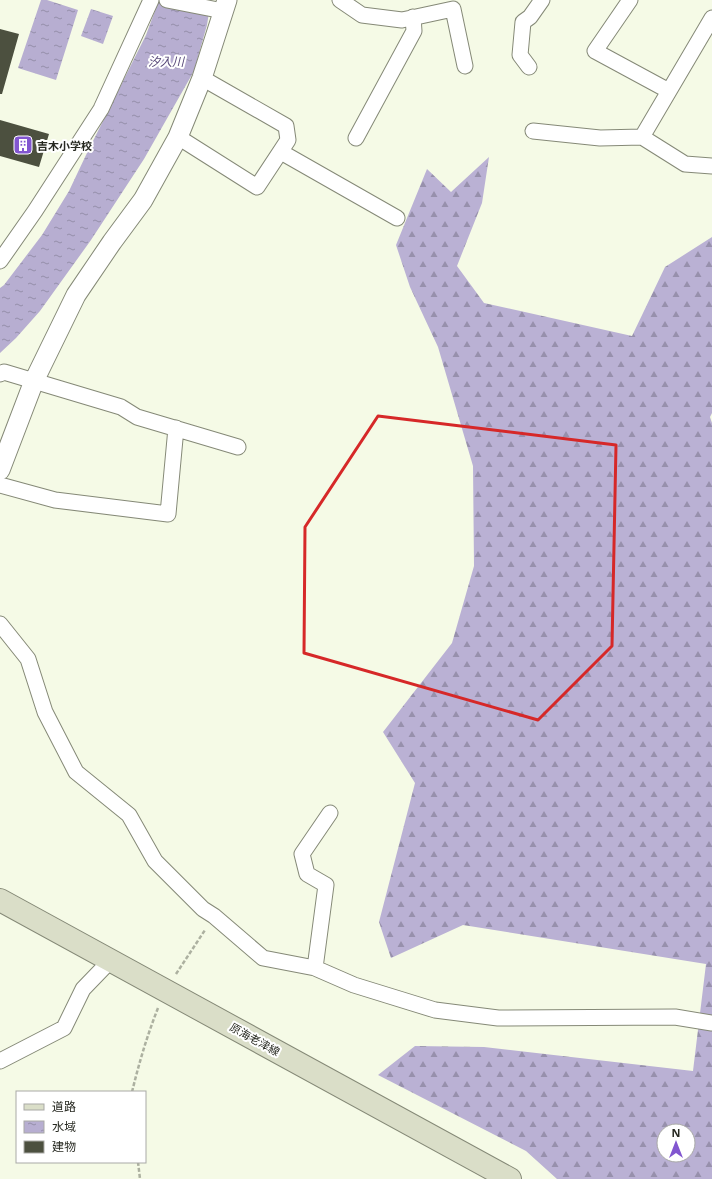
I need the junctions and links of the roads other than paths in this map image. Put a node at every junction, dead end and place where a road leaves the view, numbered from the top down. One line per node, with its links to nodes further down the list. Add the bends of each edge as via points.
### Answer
1 (151, 0): 20 (street, via 101,110)
2 (167, 0): 6 (street)
3 (340, 0): 7 (street, via 362,15 402,20)
4 (542, 0): 10 (street, via 530,17 523,22 520,55)
5 (630, 0): 12 (street, via 595,51)
6 (225, 6): 11 (street)
7 (412, 17): 9 (street, via 453,9); 16 (street, via 414,31)
8 (712, 18): 12 (street)
9 (465, 66)
10 (529, 67)
11 (202, 78): 14 (street); 17 (street, via 286,126 288,140)
12 (669, 91): 15 (street)
13 (533, 131): 15 (street, via 600,138)
14 (178, 137): 17 (street, via 257,187); 22 (street, via 143,200 76,295)
15 (642, 137): 18 (street, via 685,164)
16 (356, 138)
17 (281, 152): 19 (street)
18 (712, 166)
19 (397, 218)
20 (0, 261)
21 (0, 374): 22 (street, via 4,372)
22 (34, 381): 23 (street, via 122,407 137,417); 25 (street)
23 (176, 428): 24 (street); 26 (street, via 168,514 55,500)
24 (238, 446)
25 (0, 470)
26 (0, 485)
27 (0, 624): 31 (street, via 28,660 45,712 76,772 129,815 155,861 203,909 263,958)
28 (330, 813): 31 (street, via 302,854 307,874 326,885)
29 (0, 900): 30 (main road, 原海老津線)
30 (111, 960): 33 (street, via 83,989 64,1028); 34 (main road, 原海老津線)
31 (315, 968): 32 (street, via 354,985 435,1010 498,1018 675,1017)
32 (712, 1023)
33 (0, 1061)
34 (510, 1179)

